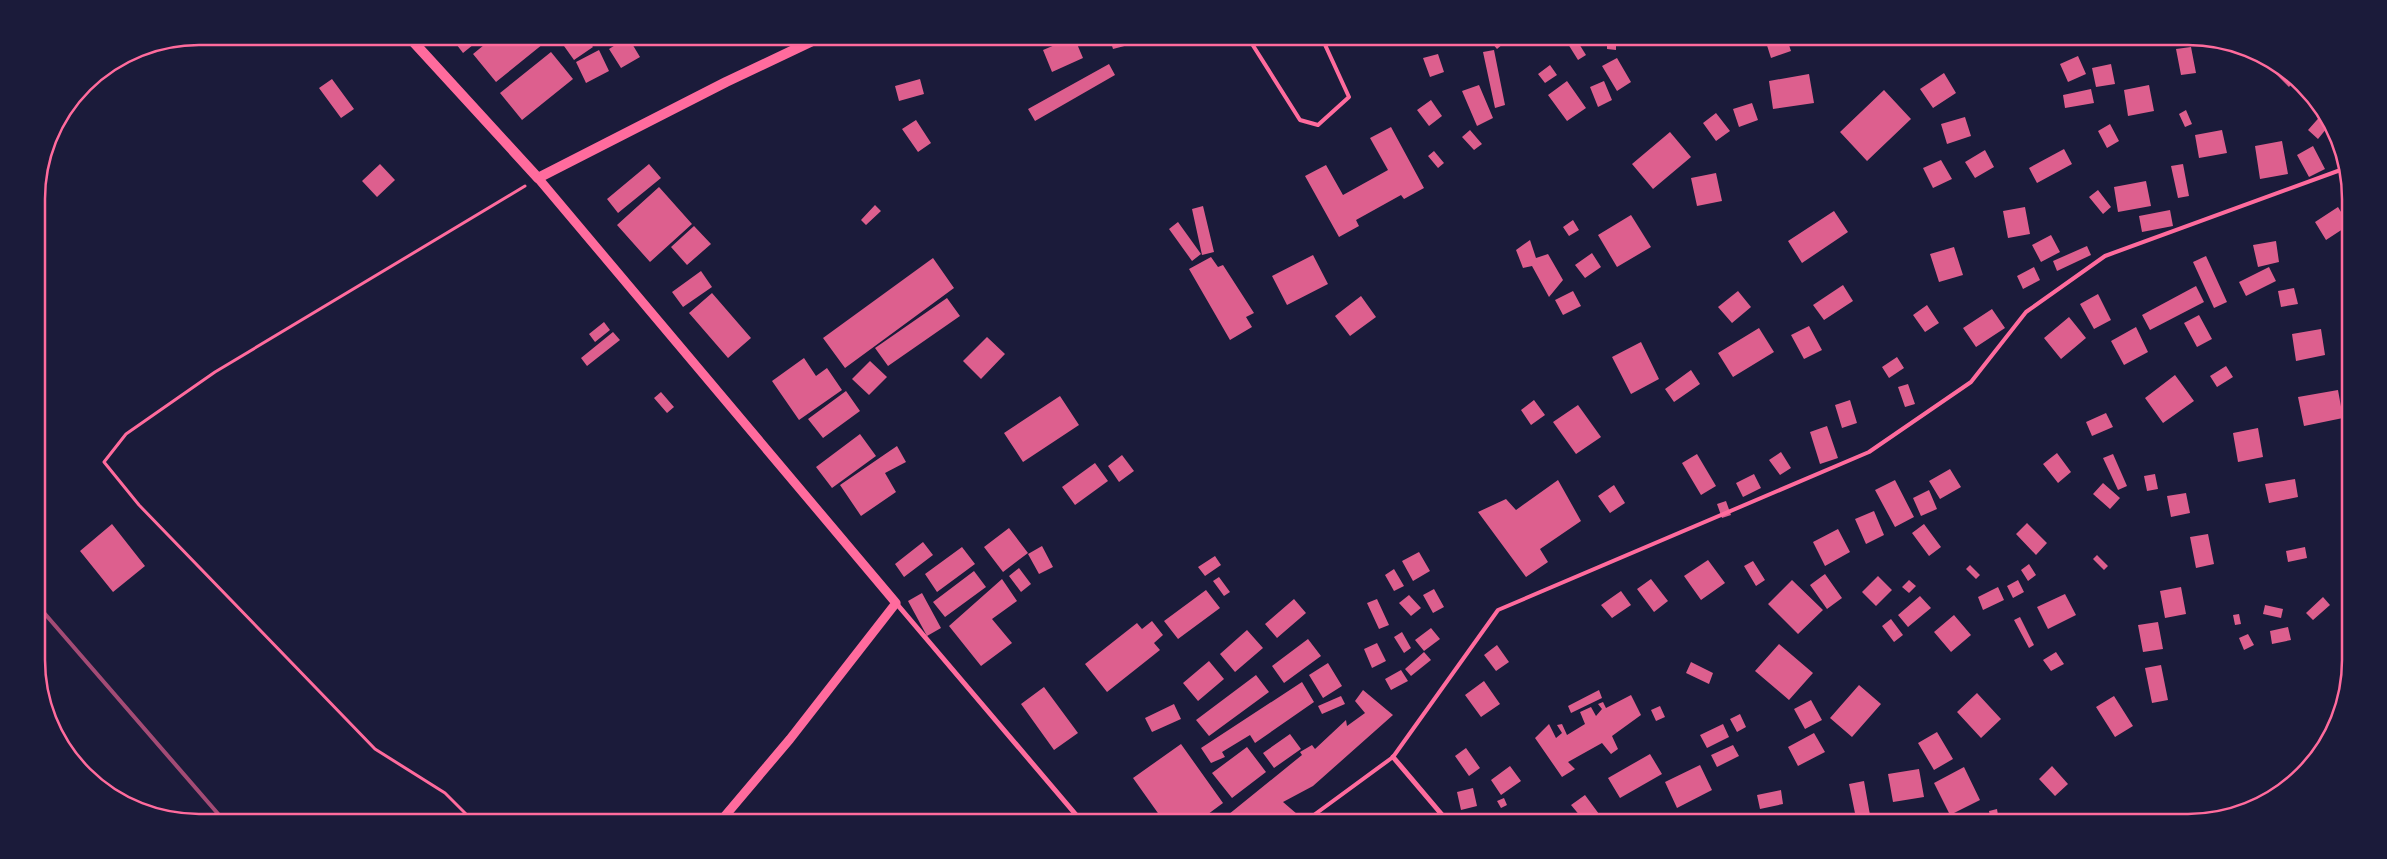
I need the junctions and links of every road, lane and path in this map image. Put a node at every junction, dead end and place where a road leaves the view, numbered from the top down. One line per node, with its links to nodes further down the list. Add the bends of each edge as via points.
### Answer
1 (416, 45): 6 (main road)
2 (804, 45): 6 (main road)
3 (1253, 45): 4 (lane, via 1300,120 1318,125 1349,97)
4 (1325, 45)
5 (2339, 170): 8 (lane, via 2105,256 2026,312 1971,382 1869,452 1498,610)
6 (538, 178): 7 (street); 9 (path, via 216,372 126,434 104,462 138,505 375,749 445,793)
7 (896, 603): 10 (street); 11 (street)
8 (1393, 757): 12 (lane); 13 (street)
9 (466, 814)
10 (727, 814)
11 (1075, 814)
12 (1315, 814)
13 (1442, 814)

